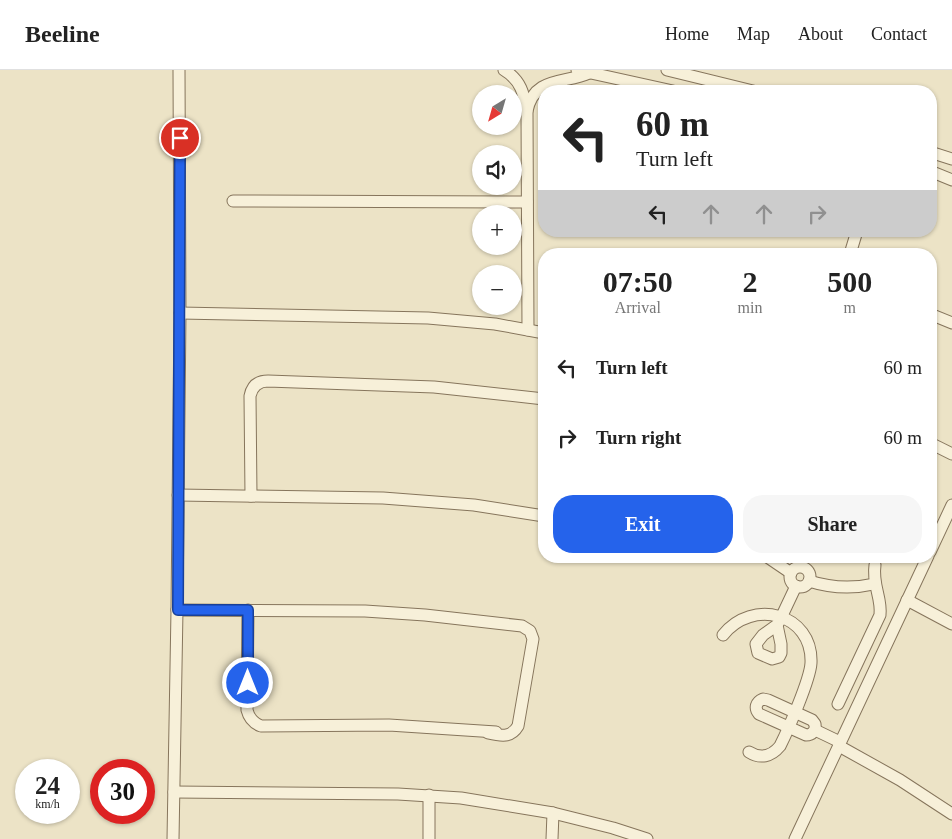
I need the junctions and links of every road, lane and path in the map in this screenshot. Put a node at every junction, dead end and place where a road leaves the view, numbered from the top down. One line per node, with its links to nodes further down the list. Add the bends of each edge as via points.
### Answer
1 (179, 70): 17 (street)
2 (504, 70): 10 (street, via 521,86)
3 (577, 70): 5 (street)
4 (667, 70): 8 (street)
5 (590, 72): 6 (street); 7 (street)
6 (546, 85)
7 (647, 85)
8 (728, 85)
9 (538, 90): 10 (street, via 531,98)
10 (527, 112): 16 (street)
11 (937, 155): 12 (street)
12 (952, 160)
13 (937, 174): 14 (street)
14 (952, 180)
15 (233, 201): 16 (street)
16 (527, 202): 20 (street)
17 (180, 313): 20 (street, via 404,317 495,324); 25 (street)
18 (937, 317): 19 (street)
19 (952, 323)
20 (528, 330): 21 (street)
21 (538, 332)
22 (538, 398): 26 (street, via 360,383 279,382 260,388 251,405)
23 (937, 446): 24 (street)
24 (952, 454)
25 (178, 495): 26 (street); 40 (street)
26 (251, 496): 29 (street, via 392,499)
27 (952, 505): 31 (street)
28 (538, 512): 29 (street)
29 (530, 513): 30 (street)
30 (538, 515)
31 (937, 537)
32 (776, 563): 35 (street)
33 (925, 563): 39 (street)
34 (875, 565): 37 (street)
35 (792, 574): 36 (street, via 798,568 804,568 809,572); 38 (street, via 791,579)
36 (809, 581): 37 (street, via 846,588); 38 (street, via 804,586)
37 (874, 584): 45 (street, via 880,606 878,620)
38 (796, 586): 42 (street)
39 (907, 600): 43 (street); 49 (street)
40 (178, 610): 41 (street); 51 (street)
41 (248, 610): 41 (street, via 398,613 507,624 525,634 529,644 521,711 509,728 488,732 398,725 261,726 248,714)
42 (779, 621): 44 (street, via 767,614 752,614 733,624); 46 (street, via 793,624 803,635 810,656 808,677)
43 (952, 624)
44 (723, 635)
45 (838, 704)
46 (794, 712): 47 (street); 47 (street, via 766,699 757,703 759,714); 48 (street, via 812,720 816,724)
47 (788, 727): 48 (street, via 806,735); 50 (street, via 774,752 761,756)
48 (815, 730): 49 (street)
49 (840, 744): 54 (street); 59 (street)
50 (749, 752)
51 (174, 792): 52 (street); 55 (street)
52 (429, 795): 53 (street); 56 (street)
53 (553, 813): 57 (street); 58 (street)
54 (952, 814)
55 (173, 839)
56 (430, 839)
57 (552, 839)
58 (647, 839)
59 (795, 839)

